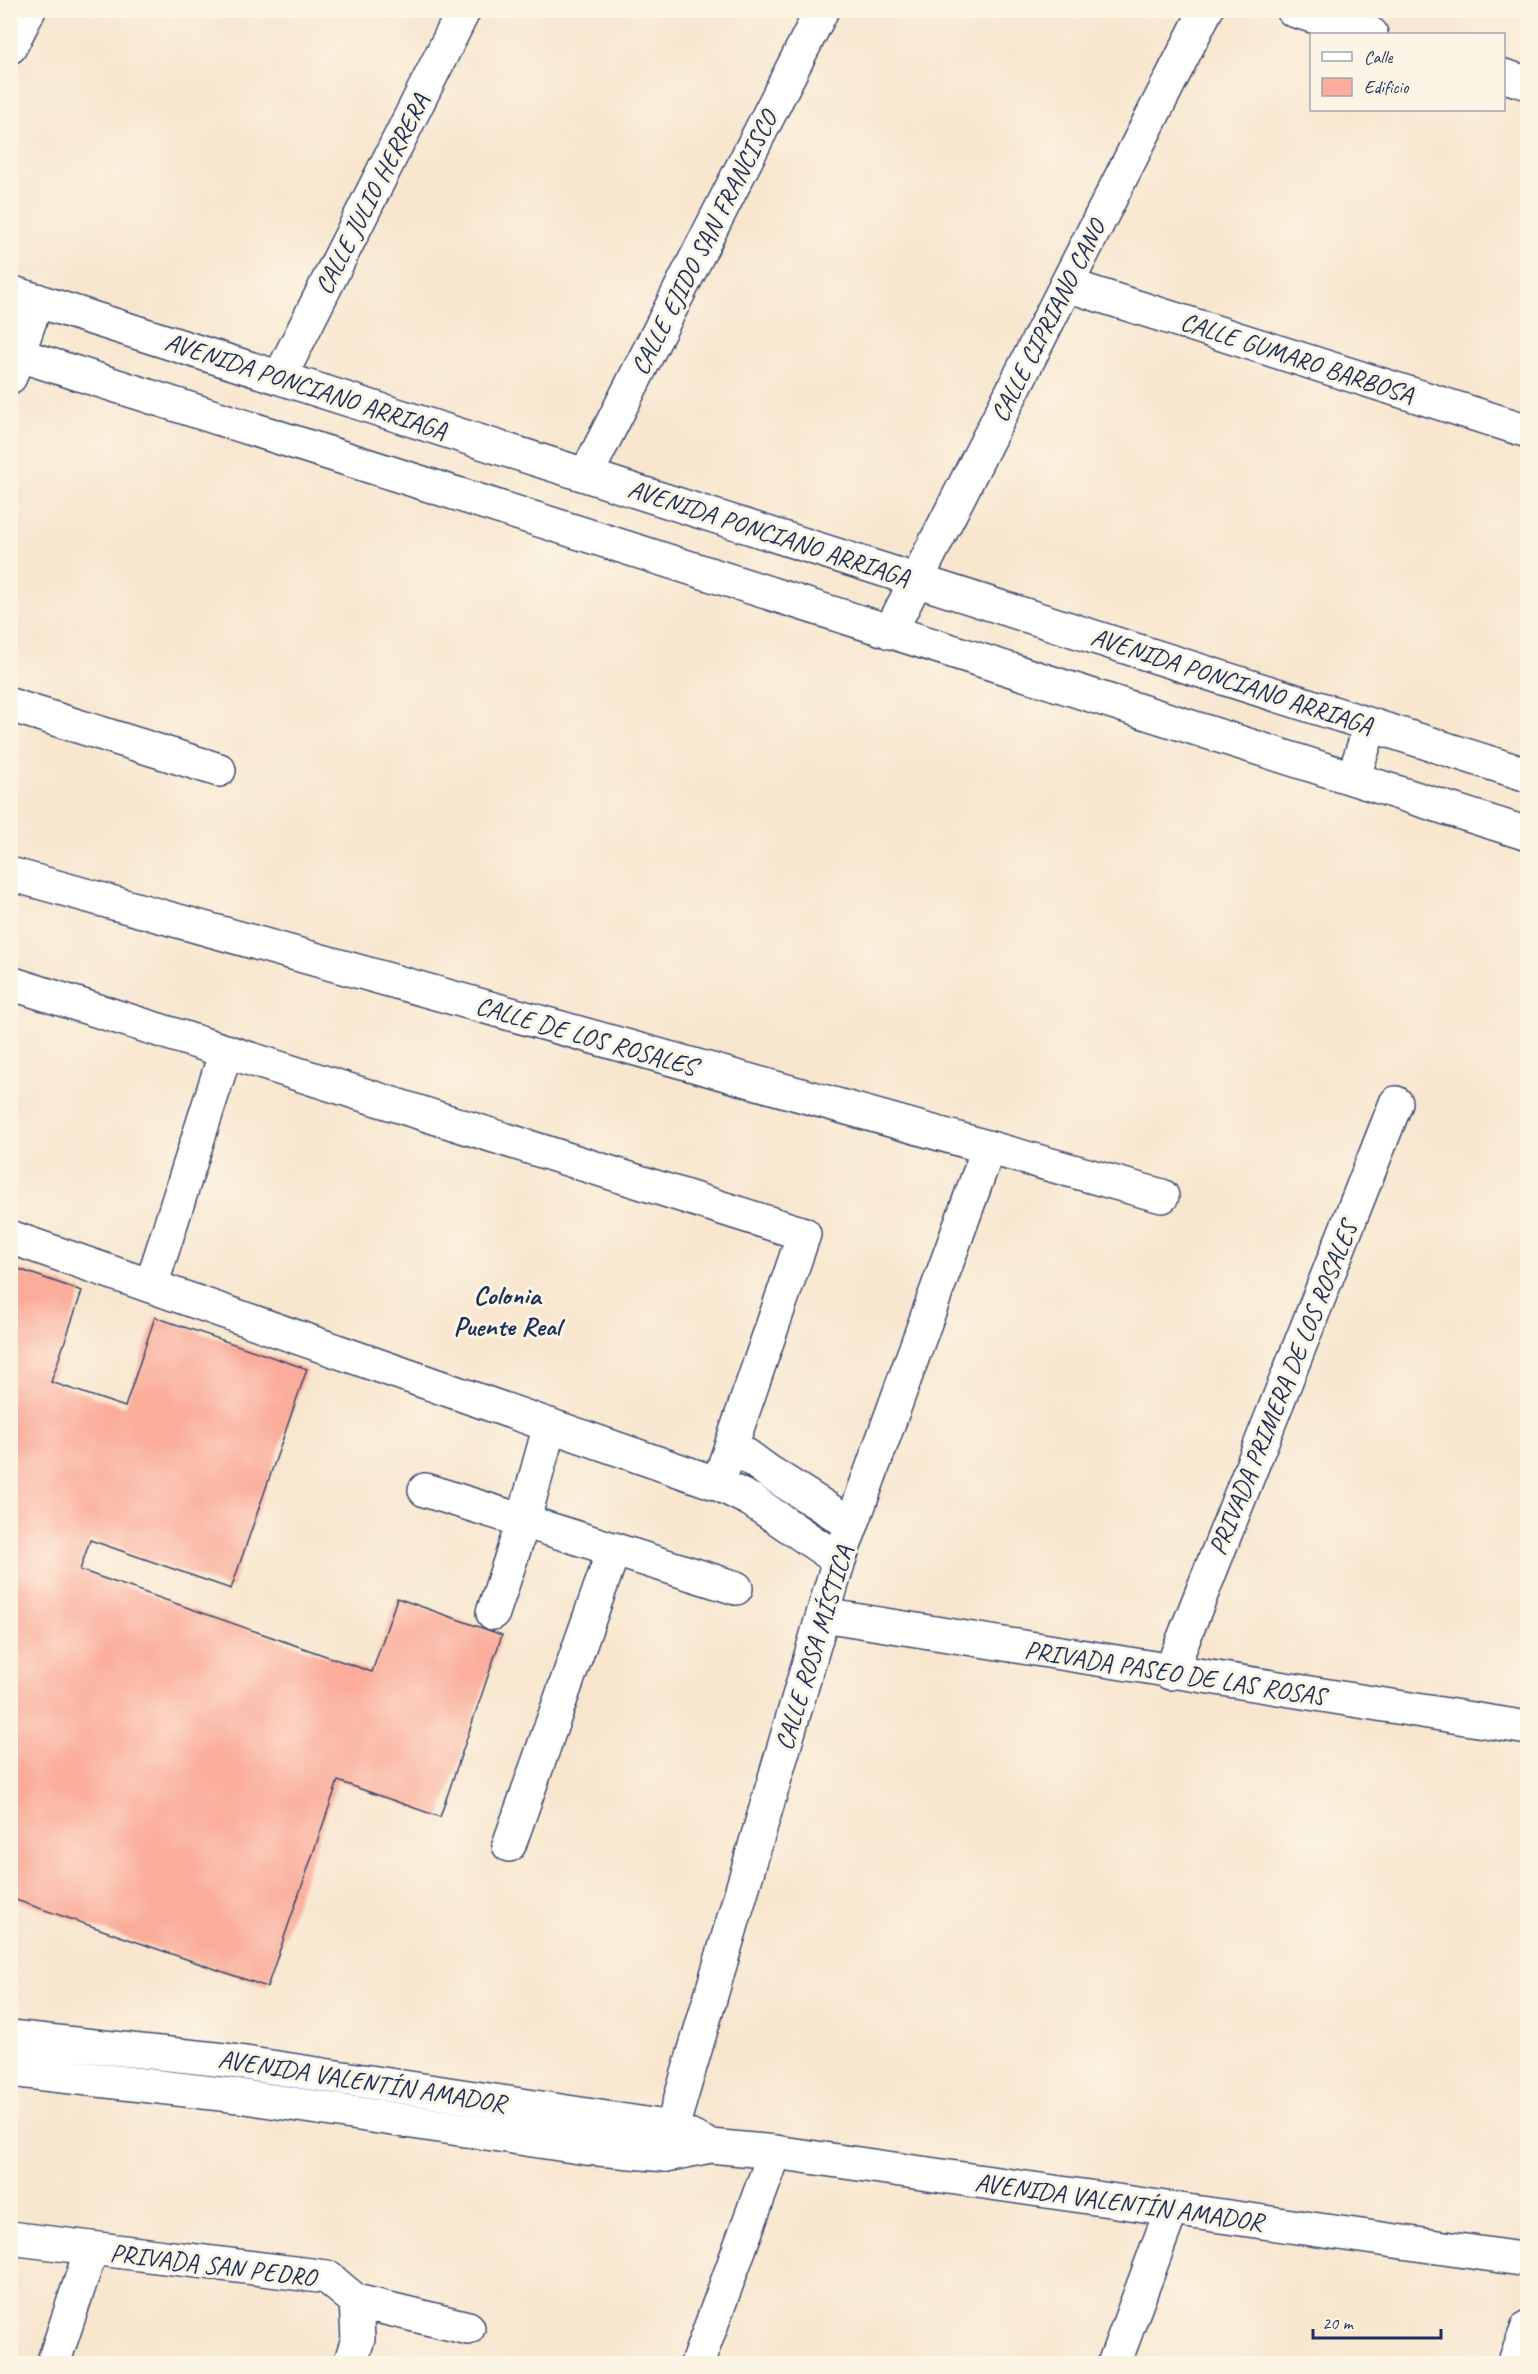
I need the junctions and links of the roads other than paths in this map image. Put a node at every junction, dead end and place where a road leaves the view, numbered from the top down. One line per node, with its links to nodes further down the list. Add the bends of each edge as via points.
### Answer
1 (29, 10): 7 (street)
2 (464, 10): 13 (street, CALLE JULIO HERRERA)
3 (822, 10): 15 (street, CALLE EJIDO SAN FRANCISCO)
4 (1206, 10): 10 (street, CALLE CIPRIANO CANO)
5 (1293, 10): 6 (street)
6 (1368, 33)
7 (10, 47)
8 (1505, 77): 9 (street)
9 (1527, 83)
10 (1067, 285): 14 (street, CALLE GUMARO BARBOSA); 16 (street, CALLE CIPRIANO CANO)
11 (24, 296): 12 (street); 13 (street, AVENIDA PONCIANO ARRIAGA)
12 (13, 361): 17 (street)
13 (280, 377): 15 (street, AVENIDA PONCIANO ARRIAGA)
14 (1527, 431)
15 (586, 475): 16 (street, AVENIDA PONCIANO ARRIAGA)
16 (916, 580): 17 (street, CALLE CIPRIANO CANO); 19 (street, AVENIDA PONCIANO ARRIAGA)
17 (890, 632): 22 (street)
18 (10, 705): 20 (street)
19 (1371, 725): 21 (street, AVENIDA PONCIANO ARRIAGA); 22 (street)
20 (219, 770)
21 (1527, 775)
22 (1353, 778): 23 (street)
23 (1527, 834)
24 (10, 874): 28 (street, CALLE DE LOS ROSALES)
25 (10, 983): 26 (street)
26 (226, 1051): 31 (street); 33 (street, via 804,1233)
27 (1396, 1102): 43 (street, PRIVADA PRIMERA DE LOS ROSALES)
28 (988, 1149): 29 (street, CALLE DE LOS ROSALES); 37 (street, CALLE ROSA MÍSTICA)
29 (1162, 1196)
30 (10, 1237): 31 (street)
31 (151, 1286): 32 (street)
32 (550, 1425): 34 (street); 36 (street)
33 (732, 1445): 34 (street); 37 (street)
34 (718, 1484): 39 (street, via 752,1500)
35 (425, 1490): 36 (street)
36 (525, 1520): 38 (street); 41 (street)
37 (851, 1524): 39 (street, CALLE ROSA MÍSTICA)
38 (614, 1549): 40 (street); 45 (street)
39 (839, 1560): 42 (street, CALLE ROSA MÍSTICA)
40 (736, 1588)
41 (493, 1613)
42 (823, 1616): 43 (street, PRIVADA PASEO DE LAS ROSAS); 48 (street, CALLE ROSA MÍSTICA)
43 (1170, 1673): 44 (street, PRIVADA PASEO DE LAS ROSAS)
44 (1527, 1728)
45 (509, 1845)
46 (10, 2037): 48 (street, AVENIDA VALENTÍN AMADOR, via 225,2060)
47 (10, 2070): 48 (street, AVENIDA VALENTÍN AMADOR, via 238,2096 586,2148)
48 (669, 2142): 49 (street, AVENIDA VALENTÍN AMADOR)
49 (775, 2151): 50 (street, AVENIDA VALENTÍN AMADOR); 59 (street)
50 (1171, 2211): 53 (street, AVENIDA VALENTÍN AMADOR); 60 (street)
51 (10, 2238): 52 (street, PRIVADA SAN PEDRO)
52 (91, 2250): 54 (street, PRIVADA SAN PEDRO, via 327,2277); 57 (street, PRIVADA SAN PEDRO)
53 (1527, 2260)
54 (356, 2301): 56 (street, PRIVADA SAN PEDRO); 58 (street, via 358,2339)
55 (1527, 2327): 61 (street)
56 (468, 2328)
57 (53, 2364)
58 (350, 2364)
59 (697, 2364)
60 (1114, 2364)
61 (1514, 2364)

